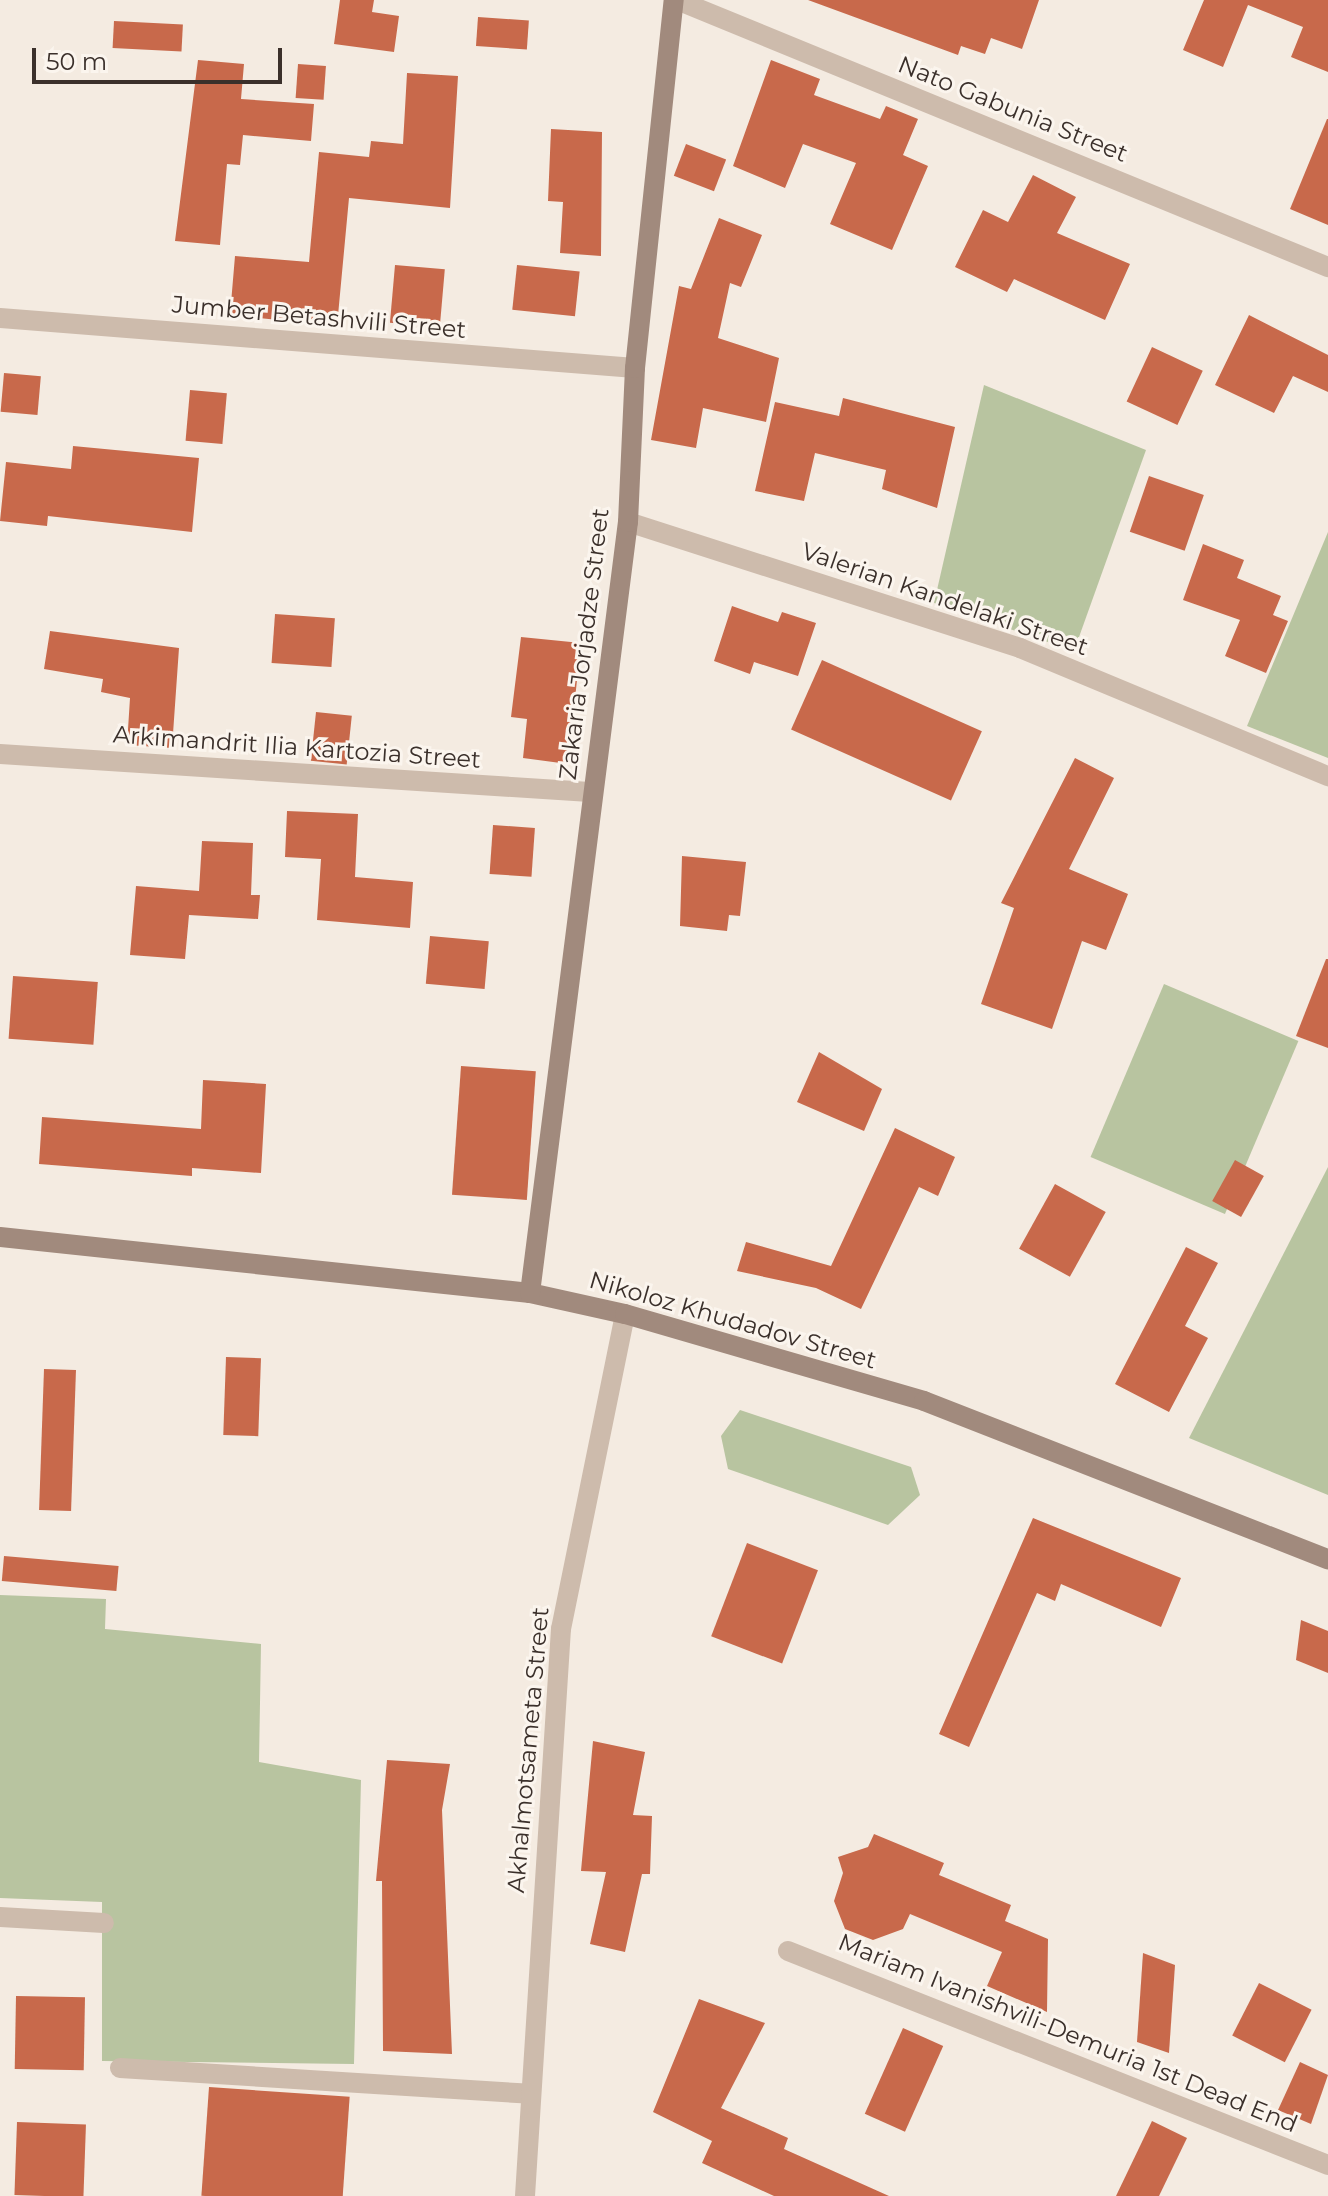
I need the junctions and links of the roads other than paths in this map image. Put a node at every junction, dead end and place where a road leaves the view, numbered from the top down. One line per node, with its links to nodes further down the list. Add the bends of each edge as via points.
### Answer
1 (676, 0): 2 (street, Nato Gabunia Street); 4 (main road, Zakaria Jorjadze Street)
2 (1328, 267)
3 (0, 318): 4 (street, Jumber Betashvili Street)
4 (635, 368): 5 (main road, Zakaria Jorjadze Street)
5 (628, 522): 7 (street, Valerian Kandelaki Street, via 1020,648); 8 (main road, Zakaria Jorjadze Street)
6 (0, 754): 8 (street, Arkimandrit Ilia Kartozia Street)
7 (1328, 776)
8 (590, 792): 10 (main road, Zakaria Jorjadze Street)
9 (0, 1237): 10 (main road, Nikoloz Khudadov Street)
10 (530, 1293): 11 (main road, Nikoloz Khudadov Street)
11 (625, 1314): 12 (main road, Nikoloz Khudadov Street, via 924,1401); 17 (street, Akhalmotsameta Street, via 561,1629)
12 (1328, 1559)
13 (0, 1917): 14 (street)
14 (104, 1923)
15 (788, 1951): 18 (street, Mariam Ivanishvili-Demuria 1st Dead End)
16 (120, 2068): 17 (street)
17 (530, 2094): 19 (street, Akhalmotsameta Street)
18 (1328, 2165)
19 (525, 2196)

